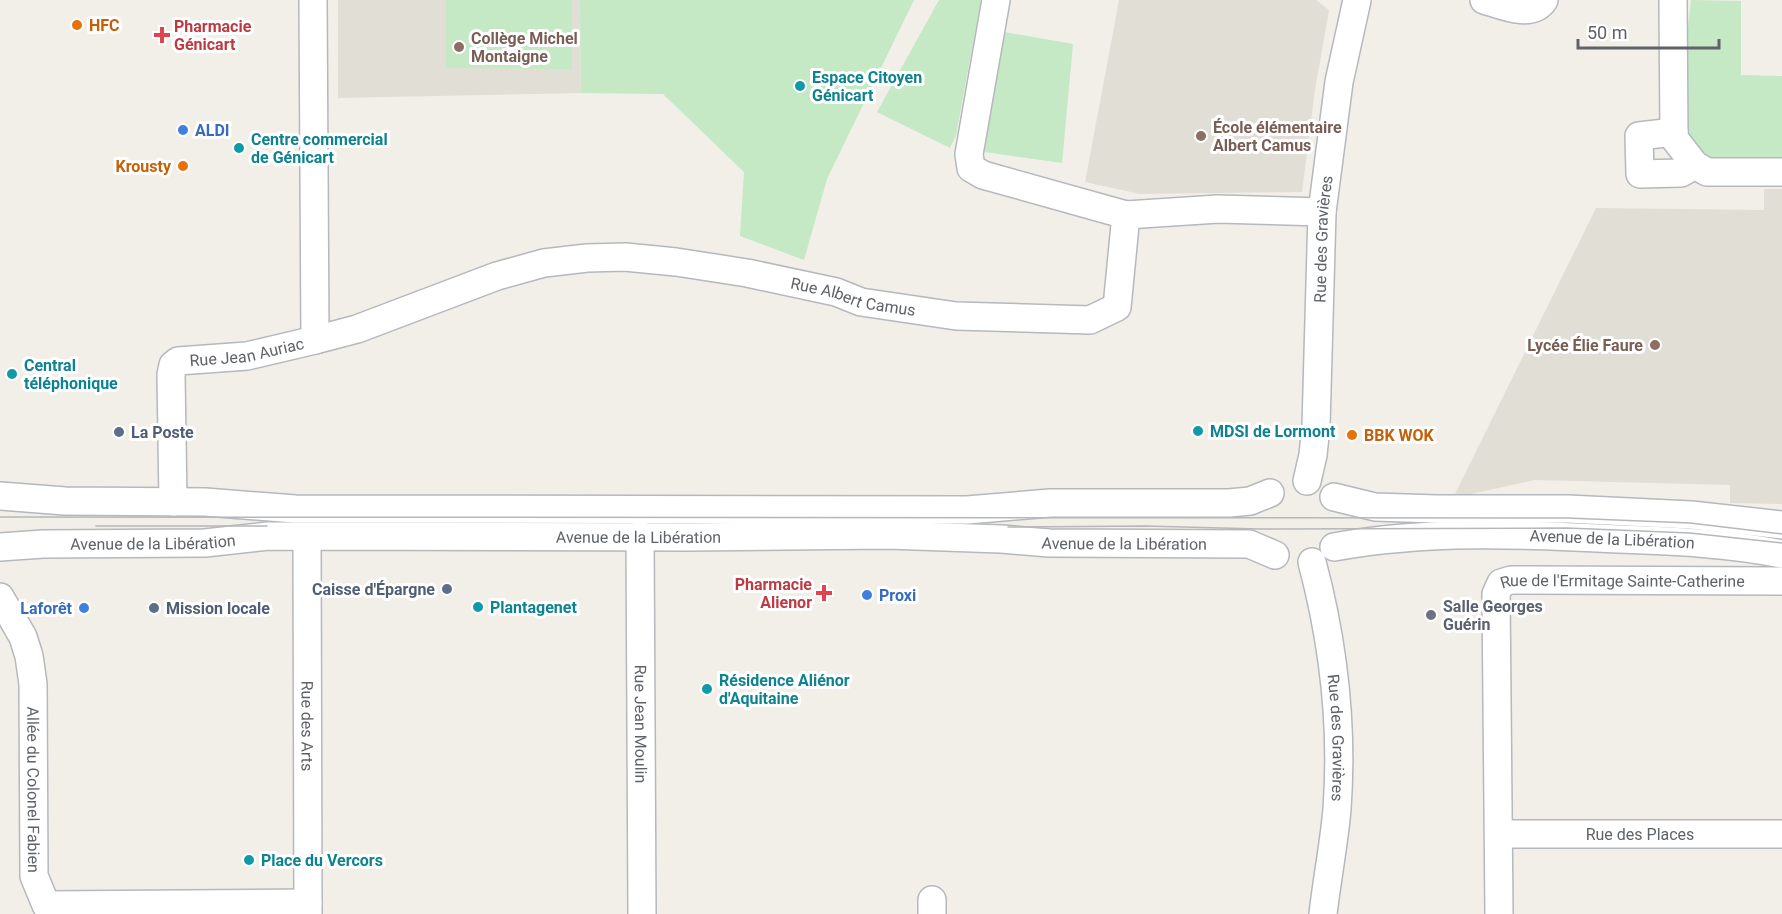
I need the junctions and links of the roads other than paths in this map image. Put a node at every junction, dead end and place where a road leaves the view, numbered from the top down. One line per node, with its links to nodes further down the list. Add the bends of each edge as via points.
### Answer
1 (313, 0): 12 (street)
2 (996, 0): 11 (street, via 969,154 971,168 983,175)
3 (1357, 0): 10 (street, Rue des Gravières, via 1338,82)
4 (1484, 0): 5 (street, via 1530,10 1541,6)
5 (1544, 0)
6 (1673, 0): 7 (street)
7 (1674, 132): 8 (street, via 1674,138); 8 (street, via 1639,136 1640,174 1681,173)
8 (1695, 165): 9 (street, via 1707,172)
9 (1782, 172)
10 (1322, 212): 11 (street, via 1218,209); 13 (street, Rue des Gravières, via 1316,426)
11 (1126, 215): 12 (street, Rue Albert Camus, via 1117,307 1090,320 956,316 861,302 836,292 747,273 625,257 544,263)
12 (315, 340): 17 (street, Rue Jean Auriac, via 247,356 178,361 173,365)
13 (1307, 480): 14 (street, via 1287,483); 16 (street)
14 (1270, 493): 17 (street, Avenue de la Libération, via 1250,501 1229,503 1050,503 967,510 296,509); 23 (street, via 1262,504 1259,523 1262,539)
15 (0, 496): 17 (street, Avenue de la Libération)
16 (1334, 497): 18 (street, Avenue de la Libération, via 1375,507 1579,509); 24 (street, via 1342,529)
17 (172, 502)
18 (1782, 525)
19 (640, 536): 20 (street, Avenue de la Libération); 23 (street, Avenue de la Libération, via 888,535 1049,543 1228,543 1249,544); 30 (street, Rue Jean Moulin)
20 (307, 537): 21 (street, Avenue de la Libération); 29 (street, Rue des Arts)
21 (0, 547)
22 (1782, 554): 24 (street, Avenue de la Libération, via 1690,542 1566,536 1437,536 1374,540)
23 (1275, 555): 24 (street, via 1293,563)
24 (1323, 555): 31 (street, Rue des Gravières, via 1319,590 1332,664 1338,753 1337,811)
25 (1782, 581): 27 (street, Rue de l'Ermitage Sainte-Catherine, via 1511,580 1501,584 1496,594)
26 (0, 597): 29 (street, Allée du Colonel Fabien, via 29,656 33,684 34,876 46,905)
27 (1499, 834): 28 (street, Rue des Places); 32 (street)
28 (1782, 834)
29 (308, 908)
30 (642, 914)
31 (1323, 914)
32 (1499, 914)

